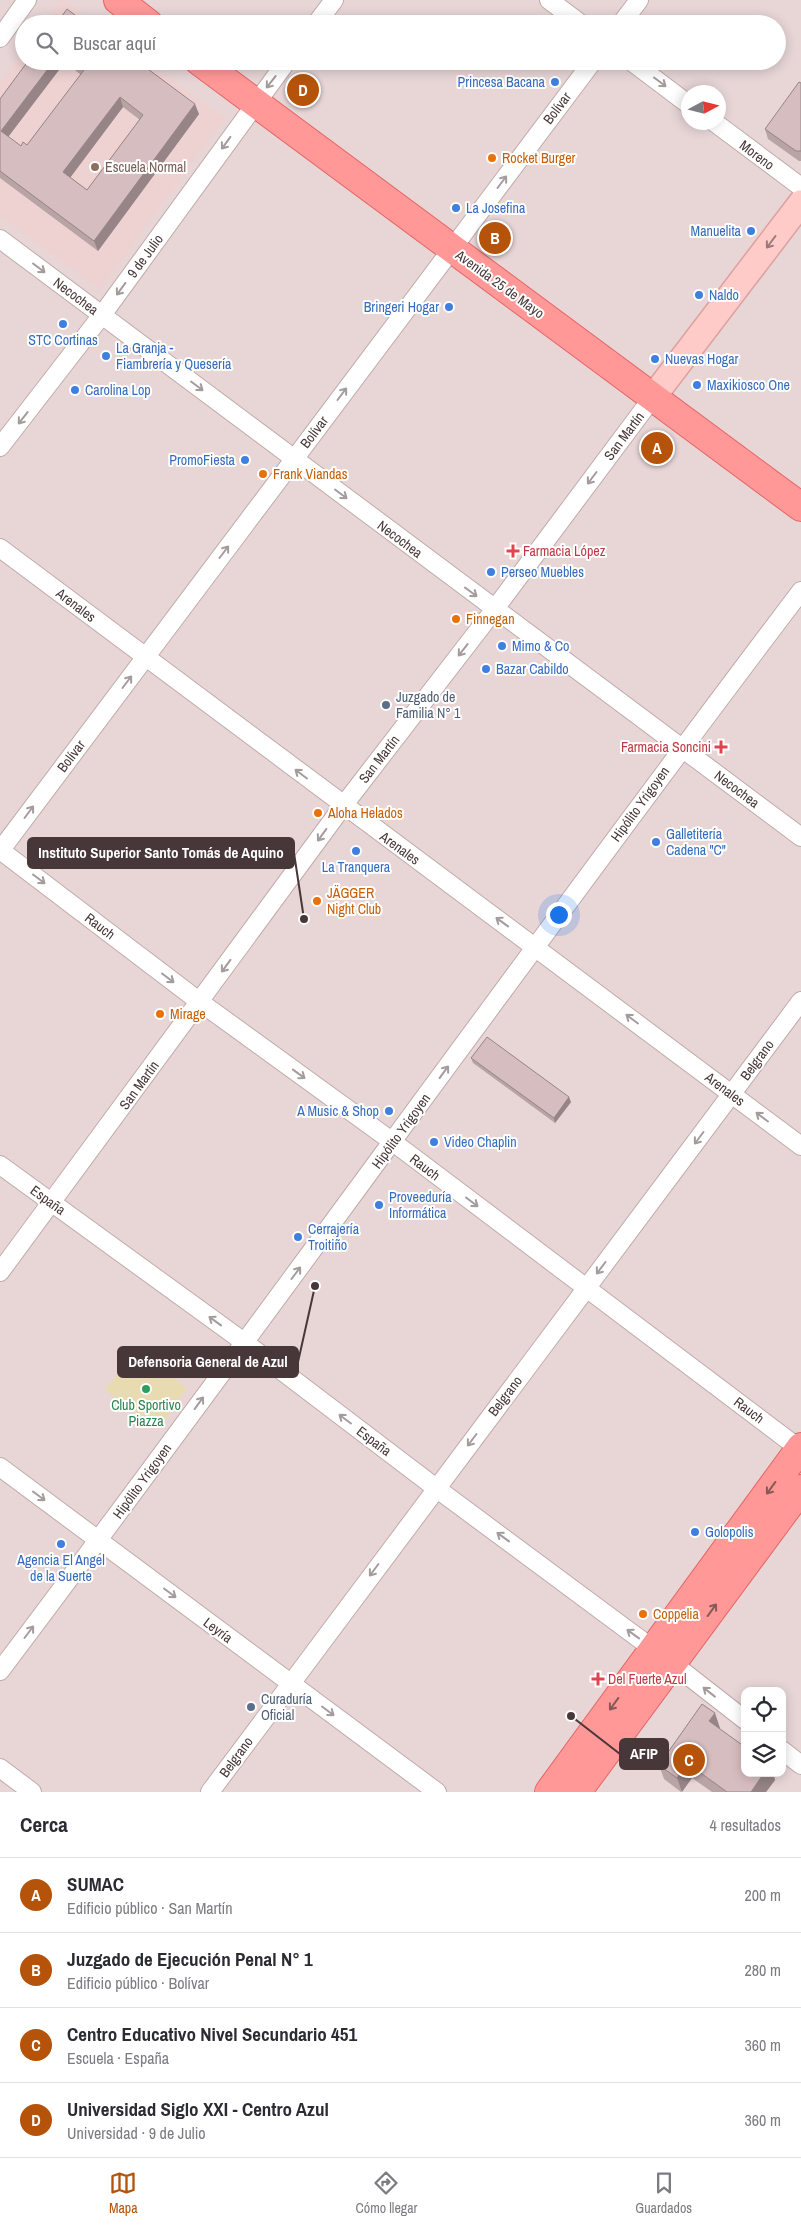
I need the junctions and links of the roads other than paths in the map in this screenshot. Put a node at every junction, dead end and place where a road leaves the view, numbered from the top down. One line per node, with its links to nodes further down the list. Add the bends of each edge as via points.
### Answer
1 (27, 0): 6 (street)
2 (118, 0): 7 (main road)
3 (334, 0): 8 (street)
4 (549, 0): 9 (street)
5 (639, 0): 10 (street)
6 (16, 15)
7 (137, 15)
8 (323, 15)
9 (569, 15)
10 (628, 15)
11 (15, 17): 12 (street)
12 (0, 38)
13 (211, 70): 18 (main road, Avenida 25 de Mayo)
14 (280, 70): 18 (street, 9 de Julio, one-way to 18)
15 (586, 70): 23 (street, Bolívar, one-way to 15)
16 (643, 70): 17 (street, one-way to 17)
17 (681, 99)
18 (254, 103): 23 (main road, Avenida 25 de Mayo); 24 (street, 9 de Julio, one-way to 24)
19 (725, 130): 20 (street, Moreno)
20 (801, 187)
21 (801, 204): 25 (street, San Martín, one-way to 25)
22 (0, 239): 24 (street, Necochea, one-way to 24)
23 (451, 249): 25 (main road, Avenida 25 de Mayo); 27 (street, Bolívar, one-way to 23)
24 (102, 316): 26 (street, 9 de Julio, one-way to 26); 27 (street, Necochea, one-way to 27)
25 (653, 397): 28 (main road, Avenida 25 de Mayo); 31 (street, San Martín, one-way to 31)
26 (0, 447)
27 (294, 459): 31 (street, Necochea, one-way to 31); 32 (street, Bolívar, one-way to 27)
28 (801, 507)
29 (0, 548): 32 (street, Arenales)
30 (801, 590): 33 (street, Hipólito Yrigoyen)
31 (494, 610): 33 (street, Necochea); 34 (street, San Martín, one-way to 34)
32 (145, 657): 34 (street, Arenales, one-way to 32); 36 (street, Bolívar, one-way to 32)
33 (682, 747): 35 (street, Necochea); 37 (street, Hipólito Yrigoyen)
34 (343, 806): 37 (street, Arenales, one-way to 34); 39 (street, San Martín, one-way to 39)
35 (801, 837)
36 (0, 850): 39 (street, Rauch, one-way to 39)
37 (535, 946): 40 (street, Arenales, one-way to 37); 41 (street, Hipólito Yrigoyen, one-way to 37)
38 (801, 1001): 40 (street, Belgrano)
39 (200, 1002): 41 (street, Rauch, one-way to 41); 44 (street, San Martín)
40 (732, 1094): 42 (street, Arenales, one-way to 40); 46 (street, Belgrano, one-way to 46)
41 (393, 1142): 46 (street, Rauch, one-way to 46); 47 (street, Hipólito Yrigoyen, one-way to 41)
42 (801, 1146)
43 (0, 1165): 44 (street, España)
44 (52, 1203): 45 (street, San Martín); 47 (street, España, one-way to 44)
45 (0, 1272)
46 (586, 1288): 48 (street, Rauch); 50 (street, Belgrano, one-way to 50)
47 (244, 1342): 50 (street, España, one-way to 47); 52 (street, Hipólito Yrigoyen, one-way to 47)
48 (801, 1449): 53 (main road, one-way to 53)
49 (0, 1467): 52 (street, Leyría, one-way to 52)
50 (436, 1488): 53 (street, España, one-way to 50); 55 (street, Belgrano, one-way to 55)
51 (801, 1489): 53 (main road, one-way to 51)
52 (99, 1540): 54 (street, Hipólito Yrigoyen, one-way to 52); 55 (street, Leyría, one-way to 55)
53 (663, 1656): 56 (street, España, one-way to 53); 63 (main road, one-way to 63); 64 (main road)
54 (0, 1671)
55 (290, 1683): 61 (street, Belgrano); 62 (street, Leyría, one-way to 62)
56 (741, 1717)
57 (786, 1753): 58 (street)
58 (801, 1765)
59 (0, 1768): 60 (street)
60 (32, 1792)
61 (210, 1792)
62 (437, 1792)
63 (549, 1792)
64 (577, 1792)

